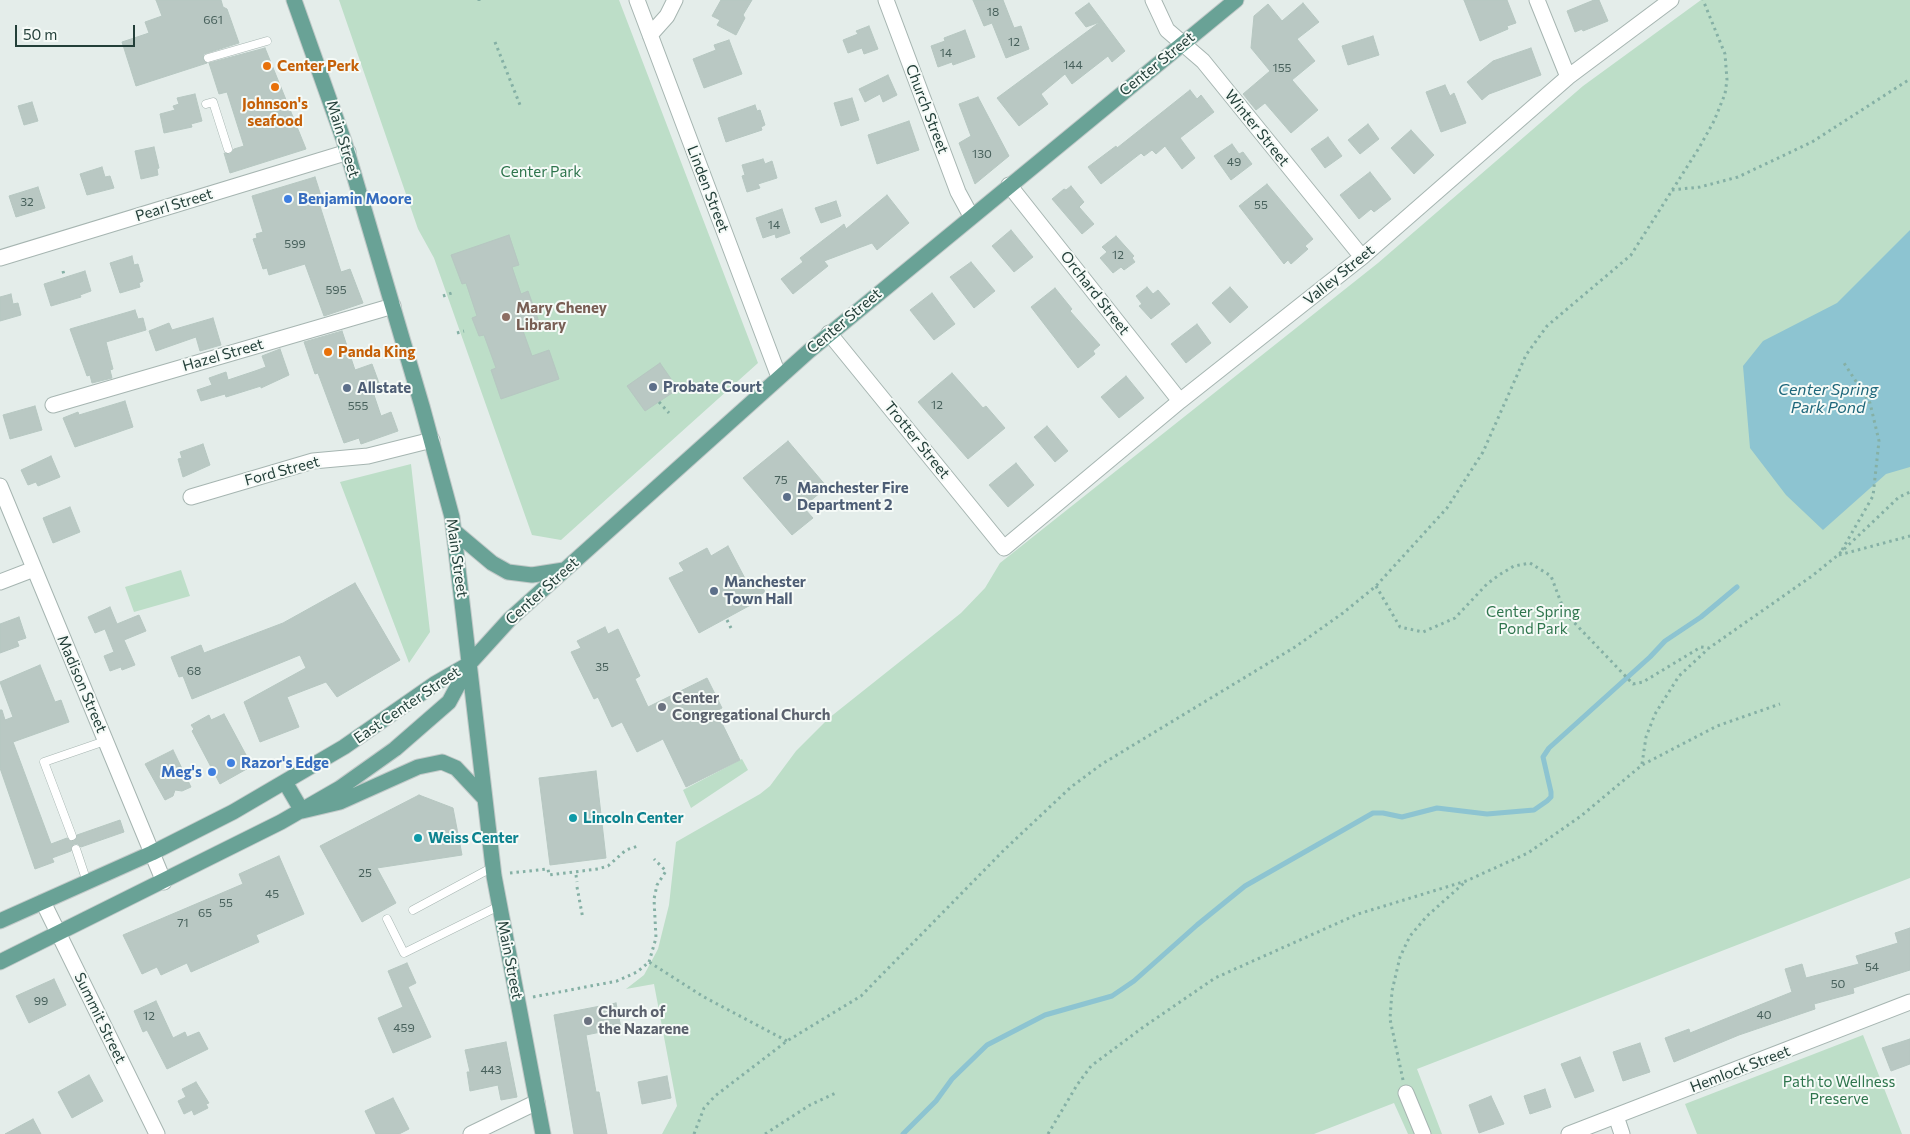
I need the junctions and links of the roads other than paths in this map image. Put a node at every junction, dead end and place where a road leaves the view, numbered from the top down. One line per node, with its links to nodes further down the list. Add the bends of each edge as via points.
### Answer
1 (294, 0): 16 (main road, Main Street)
2 (637, 0): 9 (street, Linden Street)
3 (676, 0): 9 (street)
4 (886, 0): 18 (street, Church Street, via 958,192)
5 (1153, 0): 11 (street, Winter Street, via 1162,23)
6 (1236, 0): 11 (main road, Center Street)
7 (1537, 0): 13 (street)
8 (1672, 0): 13 (street, Valley Street)
9 (650, 35): 23 (street, Linden Street)
10 (266, 42): 12 (lane)
11 (1182, 44): 17 (main road, Center Street); 19 (street, Winter Street, via 1203,61)
12 (208, 58)
13 (1568, 77): 19 (street, Valley Street)
14 (206, 104): 15 (lane, via 213,102)
15 (228, 150)
16 (348, 152): 20 (street, Pearl Street); 21 (main road, Main Street)
17 (1009, 185): 18 (main road, Center Street); 24 (street, Orchard Street)
18 (971, 216): 22 (main road, Center Street)
19 (1362, 257): 24 (street, Valley Street)
20 (0, 258)
21 (393, 306): 25 (street, Hazel Street); 26 (main road, Main Street)
22 (829, 333): 23 (main road, Center Street); 30 (street, Trotter Street)
23 (779, 377): 32 (main road, Center Street)
24 (1180, 401): 30 (street, Valley Street)
25 (53, 405)
26 (432, 440): 28 (street, Ford Street, via 368,456 313,461); 29 (main road, Main Street)
27 (0, 486): 31 (street, Madison Street)
28 (191, 497)
29 (454, 531): 32 (main road, via 492,563 508,572 532,576); 34 (main road, Main Street)
30 (1004, 548)
31 (34, 569): 33 (street); 35 (street, Madison Street)
32 (564, 570): 34 (main road, Center Street, via 510,619)
33 (0, 582)
34 (470, 663): 36 (main road, East Center Street); 37 (main road, Main Street); 38 (main road, East Center Street, via 451,700 432,718 366,770)
35 (106, 740): 39 (lane, via 44,762); 41 (street, Madison Street)
36 (285, 782): 38 (main road); 41 (main road, East Center Street)
37 (485, 798): 38 (main road, via 456,768 448,763 435,762 418,766 340,802); 42 (main road, Main Street)
38 (302, 811): 44 (main road, East Center Street)
39 (72, 836)
40 (76, 849): 43 (lane)
41 (152, 853): 43 (main road, East Center Street); 44 (street, Madison Street)
42 (493, 867): 46 (main road, Main Street); 47 (lane)
43 (87, 882): 45 (main road, East Center Street)
44 (164, 882): 50 (main road, East Center Street)
45 (42, 902): 49 (main road, East Center Street); 50 (street, Summit Street)
46 (499, 906): 48 (lane, via 404,953); 54 (main road, Main Street)
47 (413, 910)
48 (387, 919)
49 (0, 921)
50 (58, 934): 51 (main road, East Center Street); 56 (street, Summit Street)
51 (0, 962)
52 (1910, 1002): 55 (street, Hemlock Street)
53 (1406, 1093): 59 (street)
54 (537, 1102): 57 (street); 58 (main road, Main Street)
55 (1616, 1116): 60 (street, Hemlock Street); 61 (street)
56 (157, 1134)
57 (471, 1134)
58 (543, 1134)
59 (1423, 1134)
60 (1569, 1134)
61 (1622, 1134)

